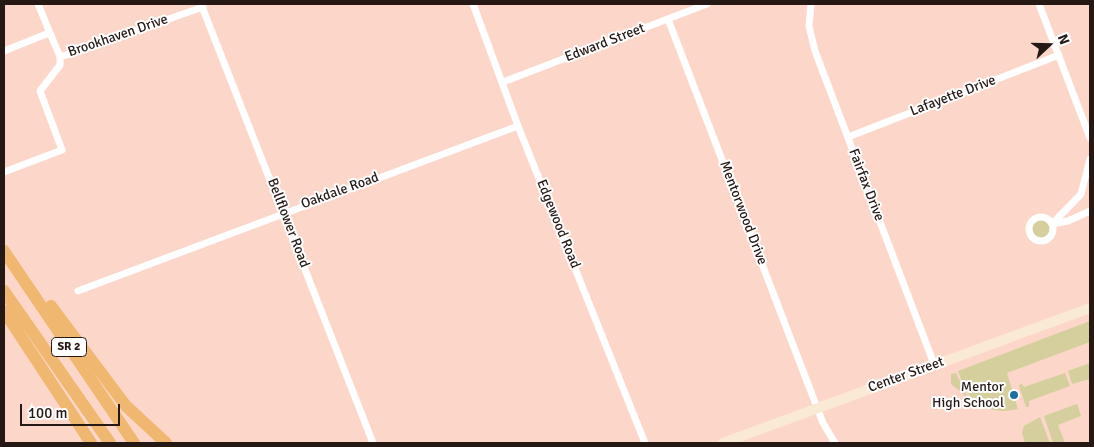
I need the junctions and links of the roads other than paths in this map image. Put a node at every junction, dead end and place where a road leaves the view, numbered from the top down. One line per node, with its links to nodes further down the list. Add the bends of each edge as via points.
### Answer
1 (38, 4): 8 (street, Brookhaven Drive)
2 (473, 4): 12 (street, Edgewood Road)
3 (707, 4): 7 (street, Edward Street)
4 (811, 4): 14 (street, Fairfax Drive, via 809,26 815,51)
5 (1039, 4): 10 (street)
6 (202, 5): 11 (street, Brookhaven Drive); 19 (street, Bellflower Road)
7 (668, 19): 12 (street, Edward Street); 27 (street, Mentorwood Drive)
8 (49, 33): 9 (street); 11 (street, Brookhaven Drive)
9 (4, 52)
10 (1059, 55): 14 (street, Lafayette Drive); 15 (street)
11 (60, 57): 17 (street, via 60,65 40,91 62,150)
12 (503, 82): 13 (street, Edgewood Road)
13 (518, 126): 19 (street, Oakdale Road); 33 (street, Edgewood Road)
14 (848, 137): 26 (street, Fairfax Drive)
15 (1090, 138)
16 (1090, 159): 18 (street, via 1081,194 1052,224)
17 (4, 172)
18 (1090, 211)
19 (283, 212): 23 (street, Oakdale Road); 32 (street, Bellflower Road)
20 (4, 251): 21 (highway, SR 2)
21 (17, 269): 30 (highway, SR 2); 31 (highway, via 42,293 126,406)
22 (4, 291): 29 (highway, SR 2)
23 (78, 291)
24 (1090, 308): 26 (main road, Center Street)
25 (4, 311): 28 (highway)
26 (934, 364): 27 (main road, Center Street)
27 (818, 408): 34 (main road, Center Street); 35 (street, Mentorwood Drive)
28 (92, 443)
29 (110, 443)
30 (134, 443)
31 (166, 443)
32 (373, 443)
33 (645, 443)
34 (723, 443)
35 (835, 443)

